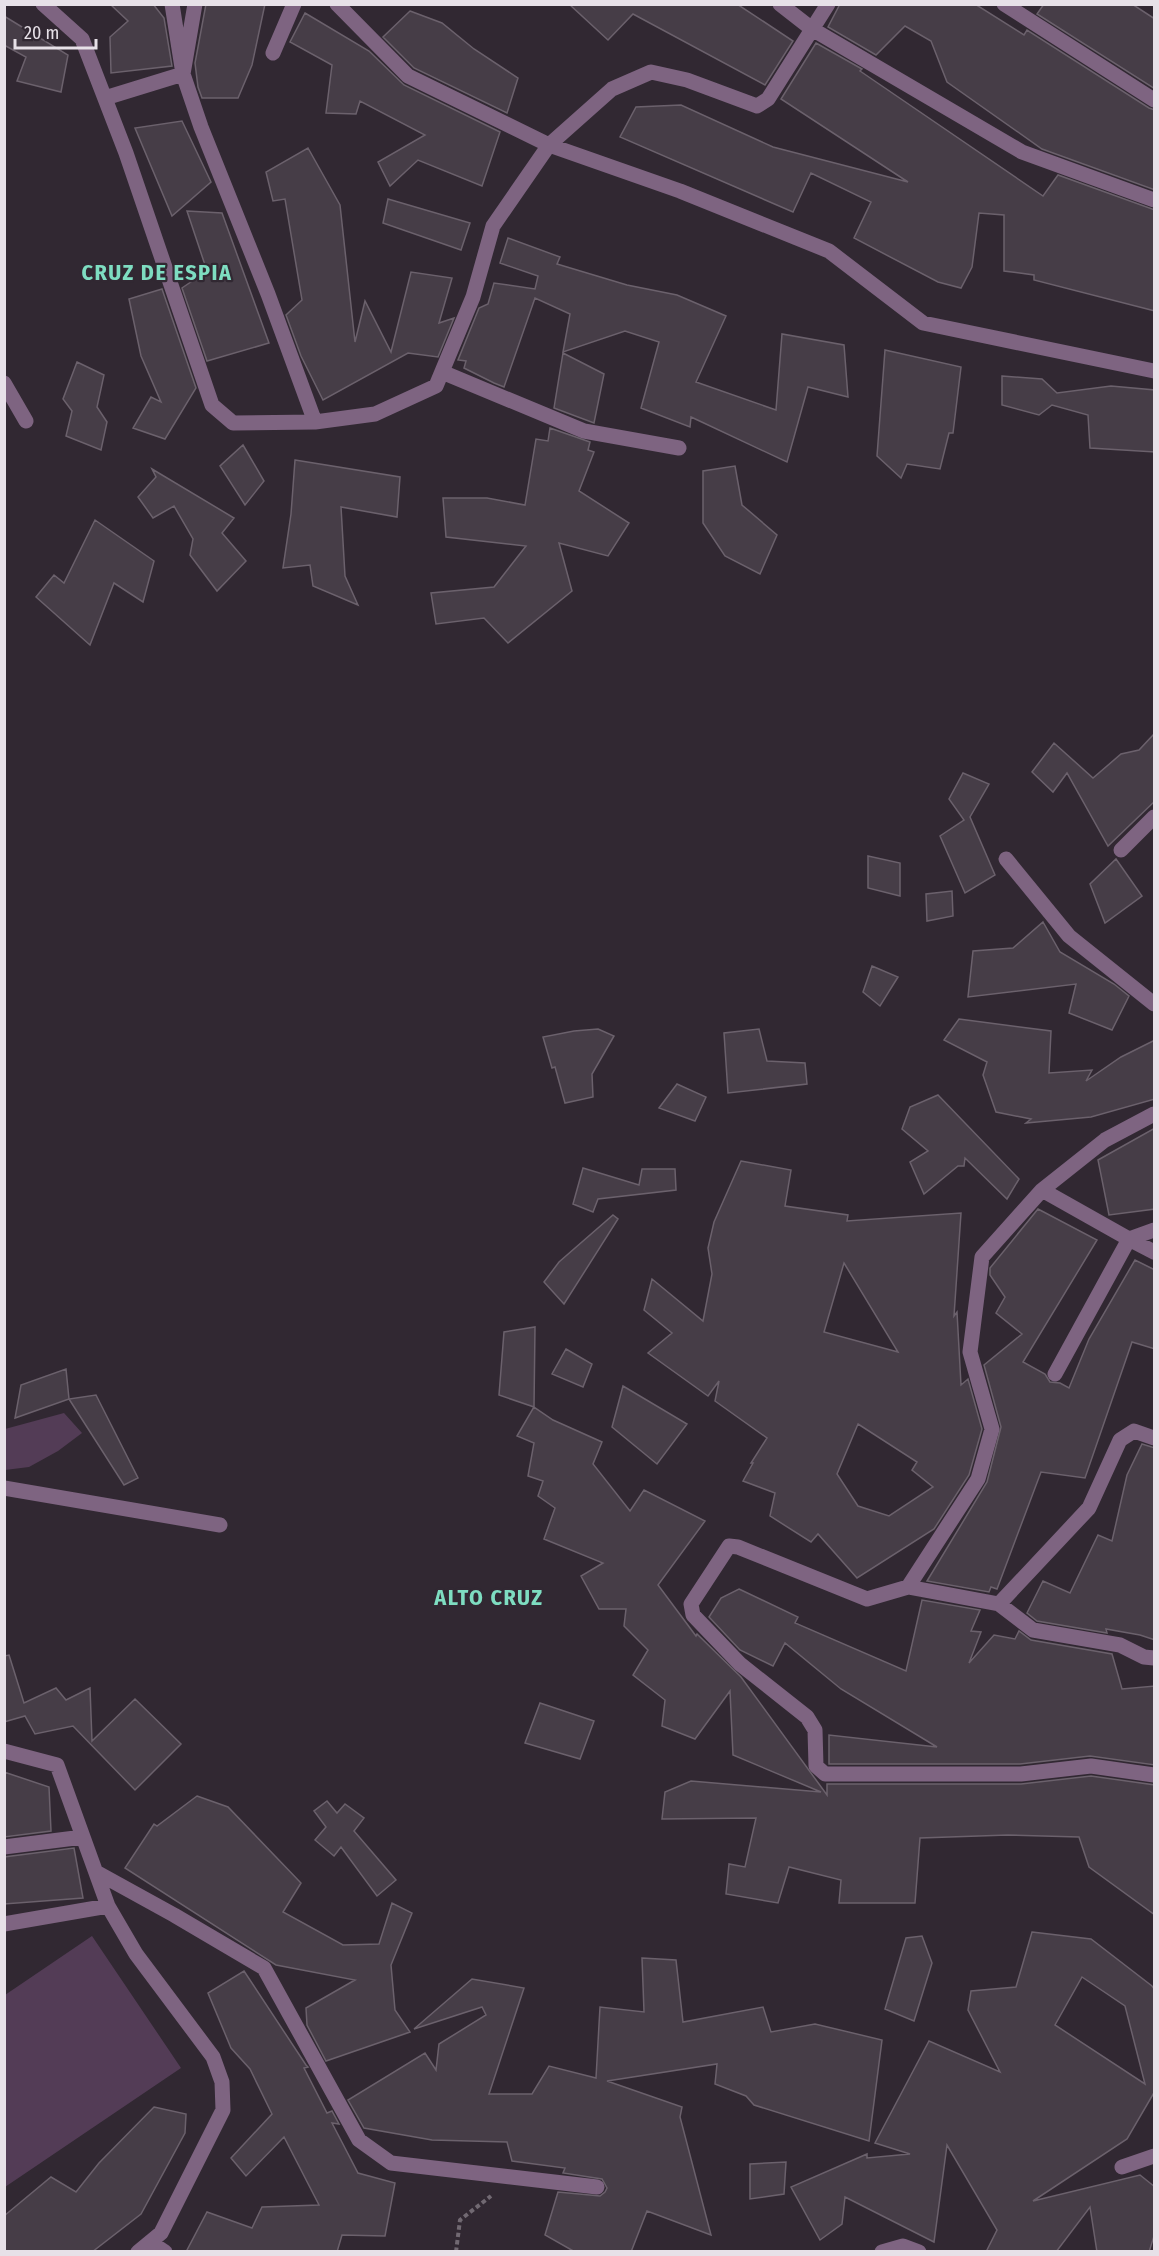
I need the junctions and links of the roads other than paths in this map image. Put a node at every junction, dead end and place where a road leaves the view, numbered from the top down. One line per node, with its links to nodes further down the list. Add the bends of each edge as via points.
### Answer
1 (43, 4): 12 (street, via 82,39)
2 (172, 4): 11 (street)
3 (195, 4): 11 (street)
4 (294, 4): 10 (street)
5 (337, 4): 14 (street, via 408,76)
6 (780, 4): 9 (street)
7 (828, 4): 9 (street)
8 (1004, 4): 13 (street)
9 (812, 28): 14 (street, via 768,99 757,106 687,80 651,72 612,89); 15 (street, via 1022,152)
10 (273, 53)
11 (183, 74): 12 (street); 20 (street)
12 (105, 98): 20 (street, via 212,405 233,423)
13 (1155, 100)
14 (549, 145): 16 (street, via 680,191 829,251 923,323); 17 (street, via 493,226 473,297)
15 (1155, 200)
16 (1155, 371)
17 (441, 372): 20 (street, via 436,386 375,414); 21 (street, via 584,431)
18 (4, 383): 19 (street)
19 (26, 421)
20 (315, 422)
21 (679, 448)
22 (1155, 817): 23 (street)
23 (1121, 850)
24 (1006, 859): 25 (street, via 1069,936)
25 (1155, 1004)
26 (1155, 1114): 27 (street, via 1105,1140)
27 (1042, 1190): 29 (street); 35 (street, via 982,1257 970,1352 992,1429 978,1479)
28 (1155, 1230): 29 (street)
29 (1130, 1239): 30 (street); 31 (street)
30 (1155, 1252)
31 (1055, 1374)
32 (1155, 1438): 36 (street, via 1134,1431 1120,1440 1089,1508)
33 (4, 1488): 34 (street)
34 (220, 1525)
35 (908, 1587): 36 (street); 39 (street, via 867,1599 729,1546 691,1604 693,1615 740,1664 807,1717 814,1730 816,1766 825,1774 1021,1774 1091,1766)
36 (999, 1604): 37 (street, via 1033,1630 1120,1645 1144,1658)
37 (1155, 1658)
38 (4, 1751): 40 (street, via 57,1765)
39 (1155, 1775)
40 (83, 1837): 41 (street); 42 (street)
41 (4, 1847)
42 (96, 1872): 43 (street); 47 (street, via 264,1968 359,2140 391,2163)
43 (108, 1906): 44 (street); 48 (street, via 136,1954 213,2057 222,2082 223,2109 161,2233)
44 (4, 1924)
45 (1155, 2156): 46 (street)
46 (1122, 2167)
47 (597, 2187)
48 (144, 2247): 49 (street)
49 (165, 2252)
50 (882, 2252): 51 (street, via 903,2246)
51 (919, 2252)

